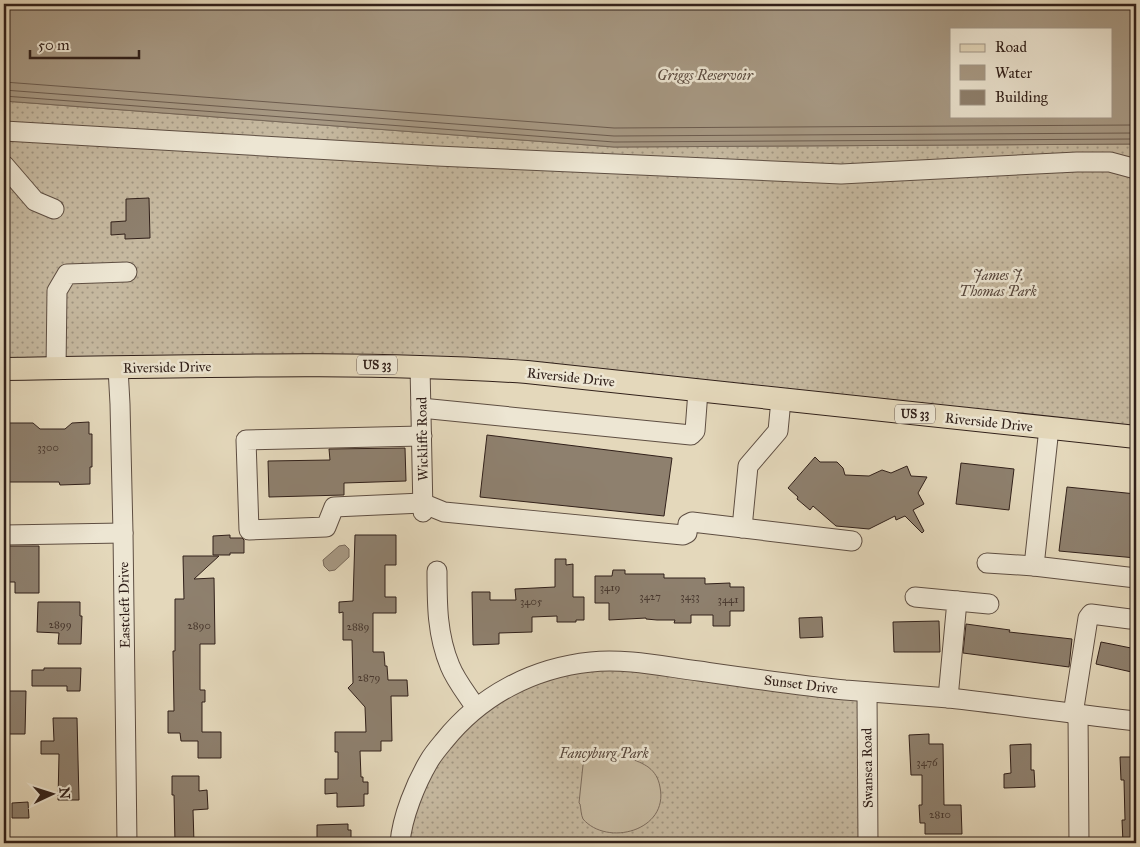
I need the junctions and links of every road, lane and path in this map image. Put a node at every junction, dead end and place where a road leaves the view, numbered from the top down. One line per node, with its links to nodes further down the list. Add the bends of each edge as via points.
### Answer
1 (4, 131): 3 (street, via 436,156 841,174 1077,162 1110,162)
2 (4, 165): 4 (street, via 34,201)
3 (1136, 168)
4 (54, 209)
5 (127, 272): 9 (street, via 67,274 57,291)
6 (420, 366): 7 (main road, Riverside Drive / US 33); 10 (main road, Riverside Drive / US 33, via 527,372); 12 (street, Wickliffe Road)
7 (118, 368): 9 (main road, Riverside Drive / US 33); 18 (street, Eastcleft Drive)
8 (4, 369): 9 (main road, Riverside Drive / US 33)
9 (56, 369)
10 (698, 391): 11 (main road, Riverside Drive / US 33); 12 (street, via 695,432 691,435)
11 (780, 400): 13 (main road, Riverside Drive / US 33); 17 (street, via 778,431 748,466)
12 (421, 408): 14 (street, Wickliffe Road)
13 (1049, 428): 15 (main road, Riverside Drive / US 33); 22 (street)
14 (422, 436): 16 (street, Wickliffe Road); 16 (street, via 246,440 248,530 326,527 334,506)
15 (1136, 438)
16 (423, 508): 17 (street, via 683,535 692,522)
17 (742, 528): 20 (street)
18 (123, 533): 19 (street); 34 (street, Eastcleft Drive)
19 (4, 535)
20 (852, 541)
21 (987, 563): 22 (street)
22 (1034, 566): 24 (street)
23 (437, 571): 31 (street, via 442,643 450,667)
24 (1136, 578)
25 (915, 597): 26 (street)
26 (957, 601): 27 (street); 30 (street)
27 (989, 604)
28 (1130, 619): 32 (street, via 1091,614 1088,618)
29 (867, 692): 30 (street, Sunset Drive); 31 (street, Sunset Drive, via 611,661 565,666 515,683); 36 (street, Swansea Road)
30 (948, 698): 32 (street, Sunset Drive)
31 (476, 708): 35 (street, via 429,760 413,793)
32 (1075, 714): 33 (street, Sunset Drive); 37 (street)
33 (1136, 721)
34 (127, 843)
35 (400, 843)
36 (868, 843)
37 (1079, 843)

